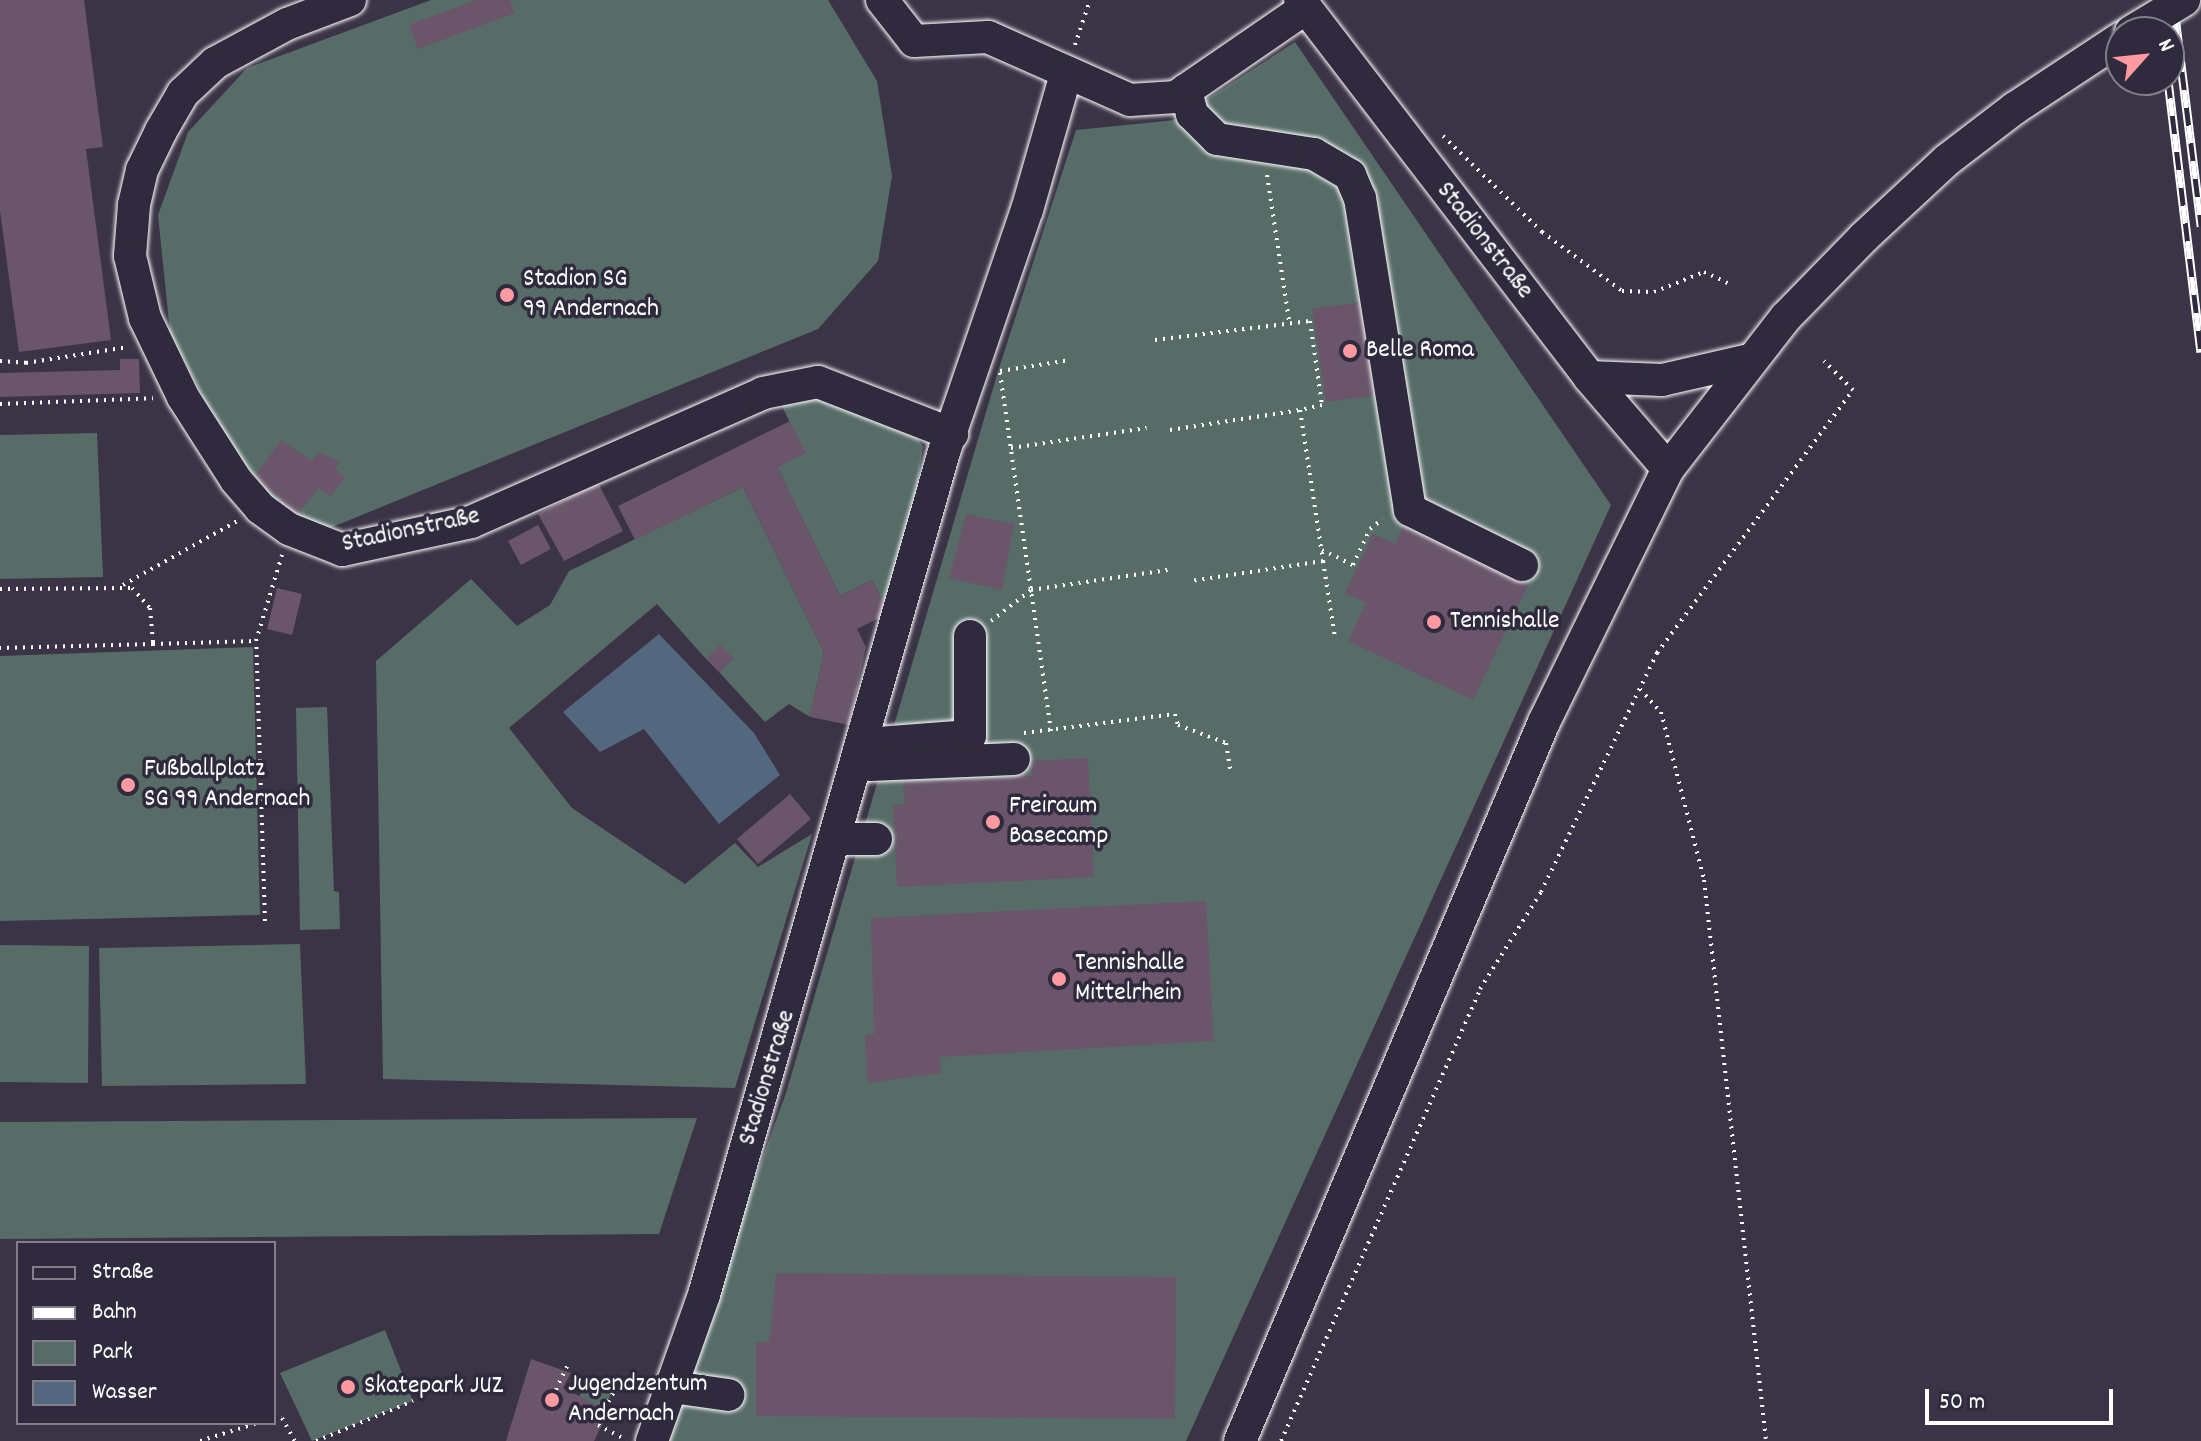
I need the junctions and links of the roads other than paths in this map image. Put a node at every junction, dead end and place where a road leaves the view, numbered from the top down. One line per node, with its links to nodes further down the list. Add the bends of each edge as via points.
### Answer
1 (350, 0): 11 (street, Stadionstraße, via 287,24 215,63 183,93 142,170 130,256 157,343 183,397 260,508 289,529 342,550 471,522 763,393 818,382)
2 (882, 0): 7 (street, Stadionstraße, via 914,41 988,37)
3 (2184, 0): 5 (street, bridge)
4 (1302, 5): 8 (street, Stadionstraße); 10 (street, Stadionstraße)
5 (2158, 16)
6 (2105, 48): 9 (street, via 1947,160)
7 (1066, 74): 8 (street, Stadionstraße, via 1130,100 1159,100); 11 (street, Stadionstraße)
8 (1186, 90): 13 (street, via 1192,114 1217,139 1314,154 1350,175 1360,198 1410,510)
9 (1749, 360): 10 (street, via 1662,380); 12 (street)
10 (1589, 377): 12 (street, Stadionstraße)
11 (952, 434): 16 (street, Stadionstraße)
12 (1668, 469): 22 (street, via 1544,722)
13 (1522, 565)
14 (970, 636): 16 (street, via 970,736)
15 (1015, 746): 16 (street)
16 (862, 755): 17 (street, Stadionstraße)
17 (838, 839): 18 (street); 19 (street, Stadionstraße)
18 (876, 839)
19 (672, 1387): 20 (street); 21 (street, Stadionstraße)
20 (728, 1395)
21 (652, 1436)
22 (1240, 1441)

